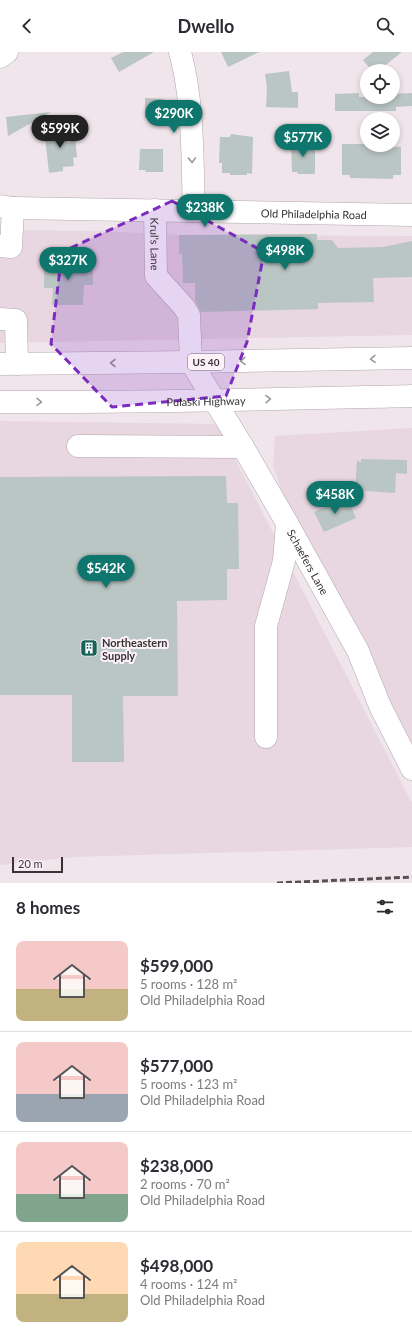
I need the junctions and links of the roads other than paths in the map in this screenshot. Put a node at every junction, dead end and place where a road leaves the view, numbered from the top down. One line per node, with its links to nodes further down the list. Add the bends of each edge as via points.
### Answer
1 (7, 52): 3 (main road)
2 (180, 52): 6 (main road, one-way to 6, via 190,104)
3 (0, 57)
4 (7, 207): 5 (main road, Old Philadelphia Road); 8 (main road, via 12,247)
5 (155, 210): 6 (main road, Old Philadelphia Road); 11 (main road, Krul's Lane, via 156,276 189,315)
6 (194, 211): 7 (main road, Old Philadelphia Road)
7 (412, 216)
8 (0, 246)
9 (0, 319): 12 (main road, via 16,320)
10 (412, 358): 11 (main road, US 40, one-way to 11)
11 (191, 362): 12 (main road, US 40, one-way to 12); 14 (main road, Schaefers Lane)
12 (8, 364)
13 (412, 396): 14 (main road, Pulaski Highway, one-way to 13)
14 (215, 401): 15 (main road, Pulaski Highway, one-way to 14); 17 (main road, Schaefers Lane)
15 (0, 402)
16 (78, 446): 17 (main road)
17 (243, 447): 18 (main road, Schaefers Lane)
18 (287, 523): 19 (main road, via 284,561 266,626); 20 (main road, Schaefers Lane, via 358,651 380,706)
19 (266, 737)
20 (412, 769)

